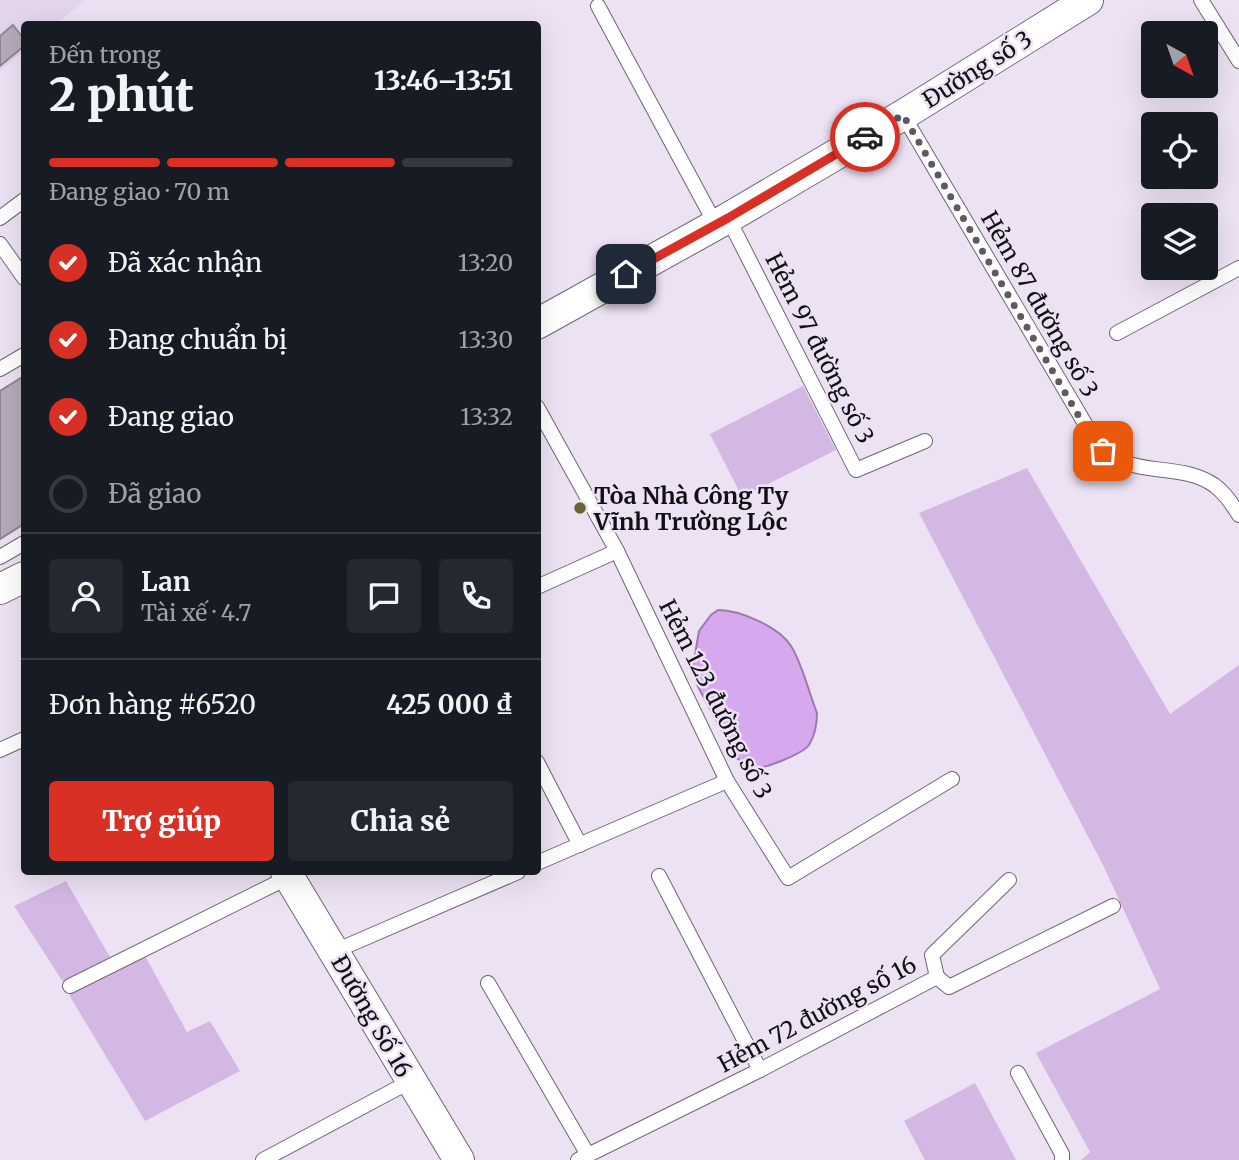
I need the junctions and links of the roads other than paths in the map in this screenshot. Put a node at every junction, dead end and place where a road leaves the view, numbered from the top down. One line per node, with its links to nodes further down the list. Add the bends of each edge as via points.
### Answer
1 (1088, 0): 5 (street, Đường số 3)
2 (1201, 0): 4 (lane)
3 (598, 6): 8 (lane)
4 (1239, 61)
5 (903, 115): 8 (street, Đường số 3); 18 (lane, Hẻm 87 đường số 3, via 1097,444 1132,467 1206,480 1226,495)
6 (21, 202): 7 (lane)
7 (0, 218)
8 (722, 222): 12 (street, Đường số 3); 17 (lane, Hẻm 97 đường số 3, via 856,470)
9 (0, 244): 11 (lane)
10 (1239, 268): 13 (lane)
11 (21, 274)
12 (541, 322)
13 (1117, 333)
14 (21, 357): 15 (lane)
15 (0, 369)
16 (541, 414): 20 (lane, Hẻm 123 đường số 3)
17 (925, 441)
18 (1239, 514)
19 (21, 544): 21 (lane)
20 (617, 551): 23 (lane); 29 (lane, Hẻm 123 đường số 3)
21 (0, 557)
22 (21, 578): 24 (street)
23 (541, 585)
24 (0, 589)
25 (21, 740): 26 (lane)
26 (0, 750)
27 (541, 770): 30 (lane)
28 (952, 779): 29 (lane, Hẻm 123 đường số 3, via 788,878)
29 (727, 781): 30 (lane)
30 (580, 845): 31 (lane)
31 (541, 861)
32 (285, 875): 41 (lane)
33 (288, 875): 38 (street, Đường Số 16)
34 (511, 875): 38 (lane)
35 (659, 876): 42 (lane)
36 (1009, 880): 39 (lane, via 932,955)
37 (1113, 906): 39 (lane, Hẻm 72 đường số 16, via 949,987)
38 (335, 951): 44 (street, Đường Số 16)
39 (937, 977): 42 (lane, Hẻm 72 đường số 16)
40 (488, 983): 45 (lane)
41 (70, 986)
42 (760, 1070): 45 (lane, Hẻm 72 đường số 16)
43 (1018, 1073): 48 (lane)
44 (411, 1081): 46 (lane); 47 (street, Đường Số 16)
45 (583, 1158)
46 (263, 1160)
47 (459, 1160)
48 (1062, 1160)

